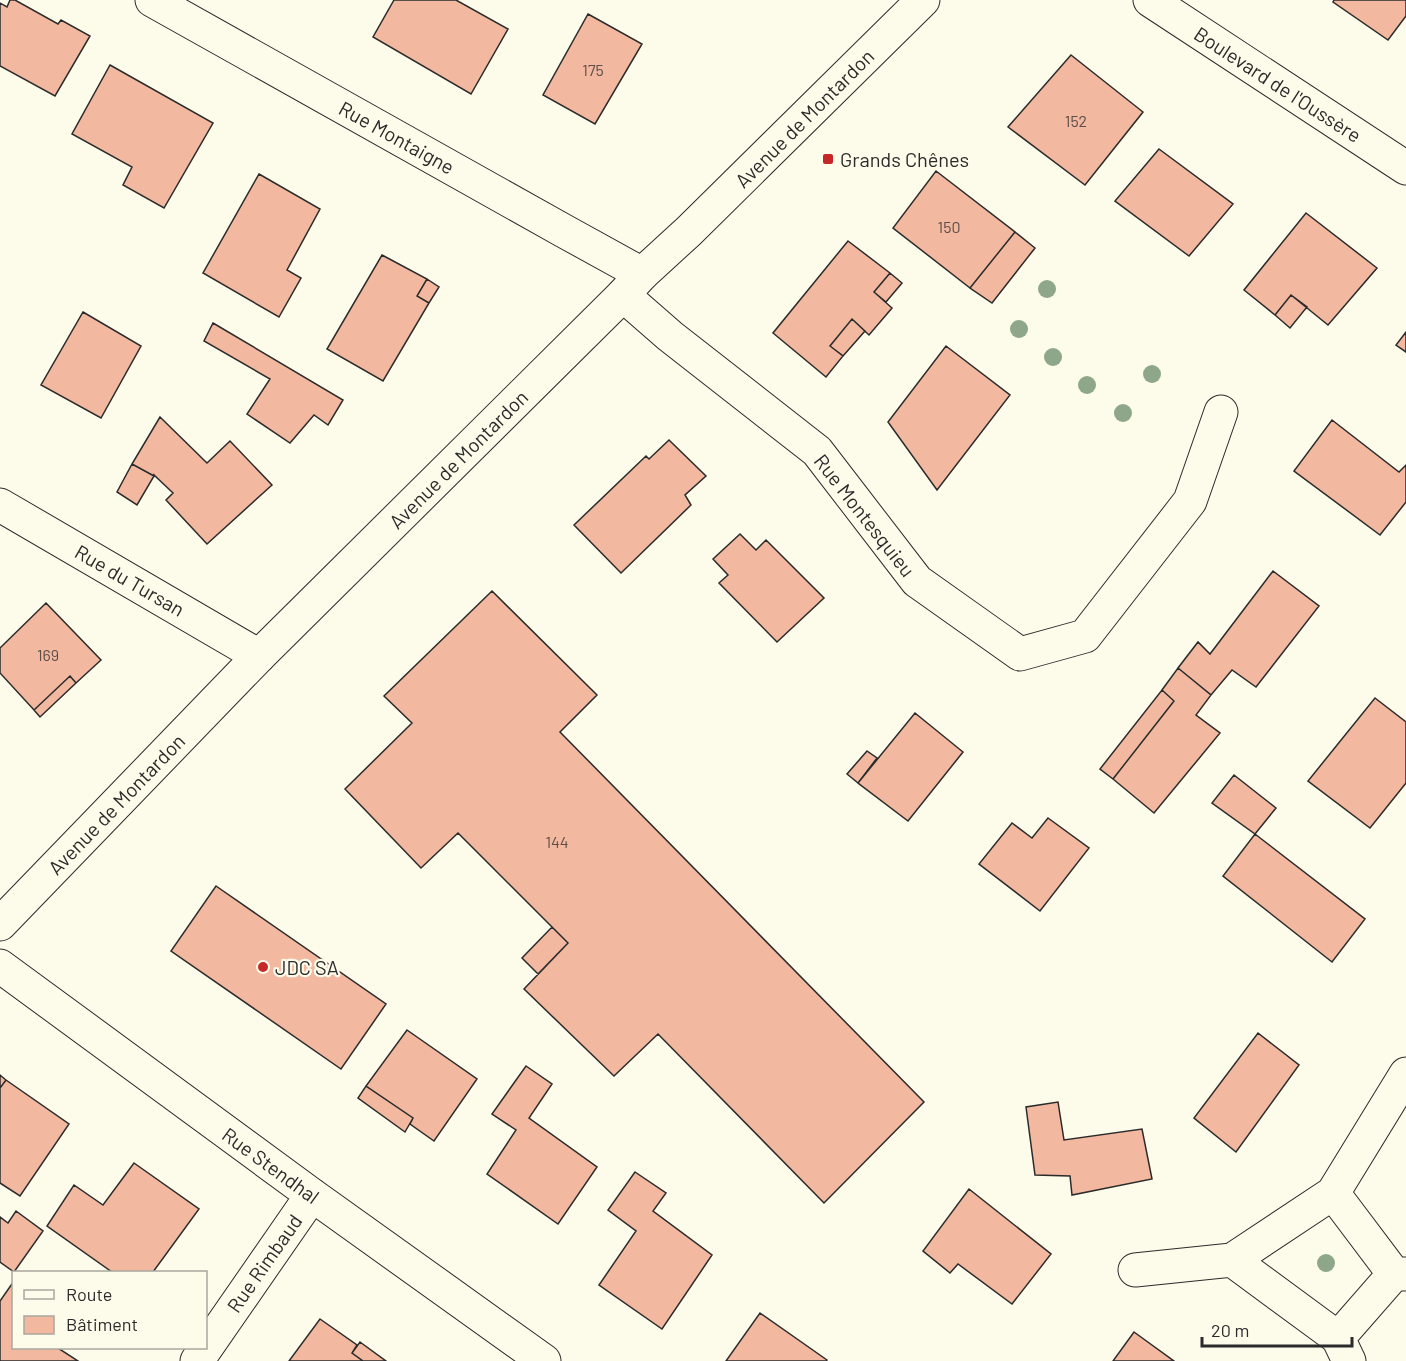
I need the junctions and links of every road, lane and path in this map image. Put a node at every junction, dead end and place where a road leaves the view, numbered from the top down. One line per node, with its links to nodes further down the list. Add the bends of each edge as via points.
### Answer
1 (152, 0): 5 (street, Rue Montaigne, via 564,231)
2 (922, 0): 5 (street, Avenue de Montardon)
3 (1150, 0): 4 (street, Boulevard de l'Oussère)
4 (1406, 168)
5 (633, 284): 6 (street, Rue Montesquieu, via 670,336 817,451 917,581 1020,654 1085,636 1190,501); 8 (street, Avenue de Montardon)
6 (1221, 412)
7 (0, 505): 8 (street, Rue du Tursan)
8 (260, 656): 9 (street, Avenue de Montardon)
9 (0, 924)
10 (0, 966): 13 (street, Rue Stendhal)
11 (1406, 1074): 12 (street)
12 (1333, 1193): 14 (street); 16 (street)
13 (312, 1195): 17 (street, Rue Rimbaud); 19 (street, Rue Stendhal)
14 (1232, 1260): 15 (street); 18 (street)
15 (1136, 1270)
16 (1400, 1274): 18 (street)
17 (207, 1347)
18 (1343, 1349)
19 (543, 1361)

